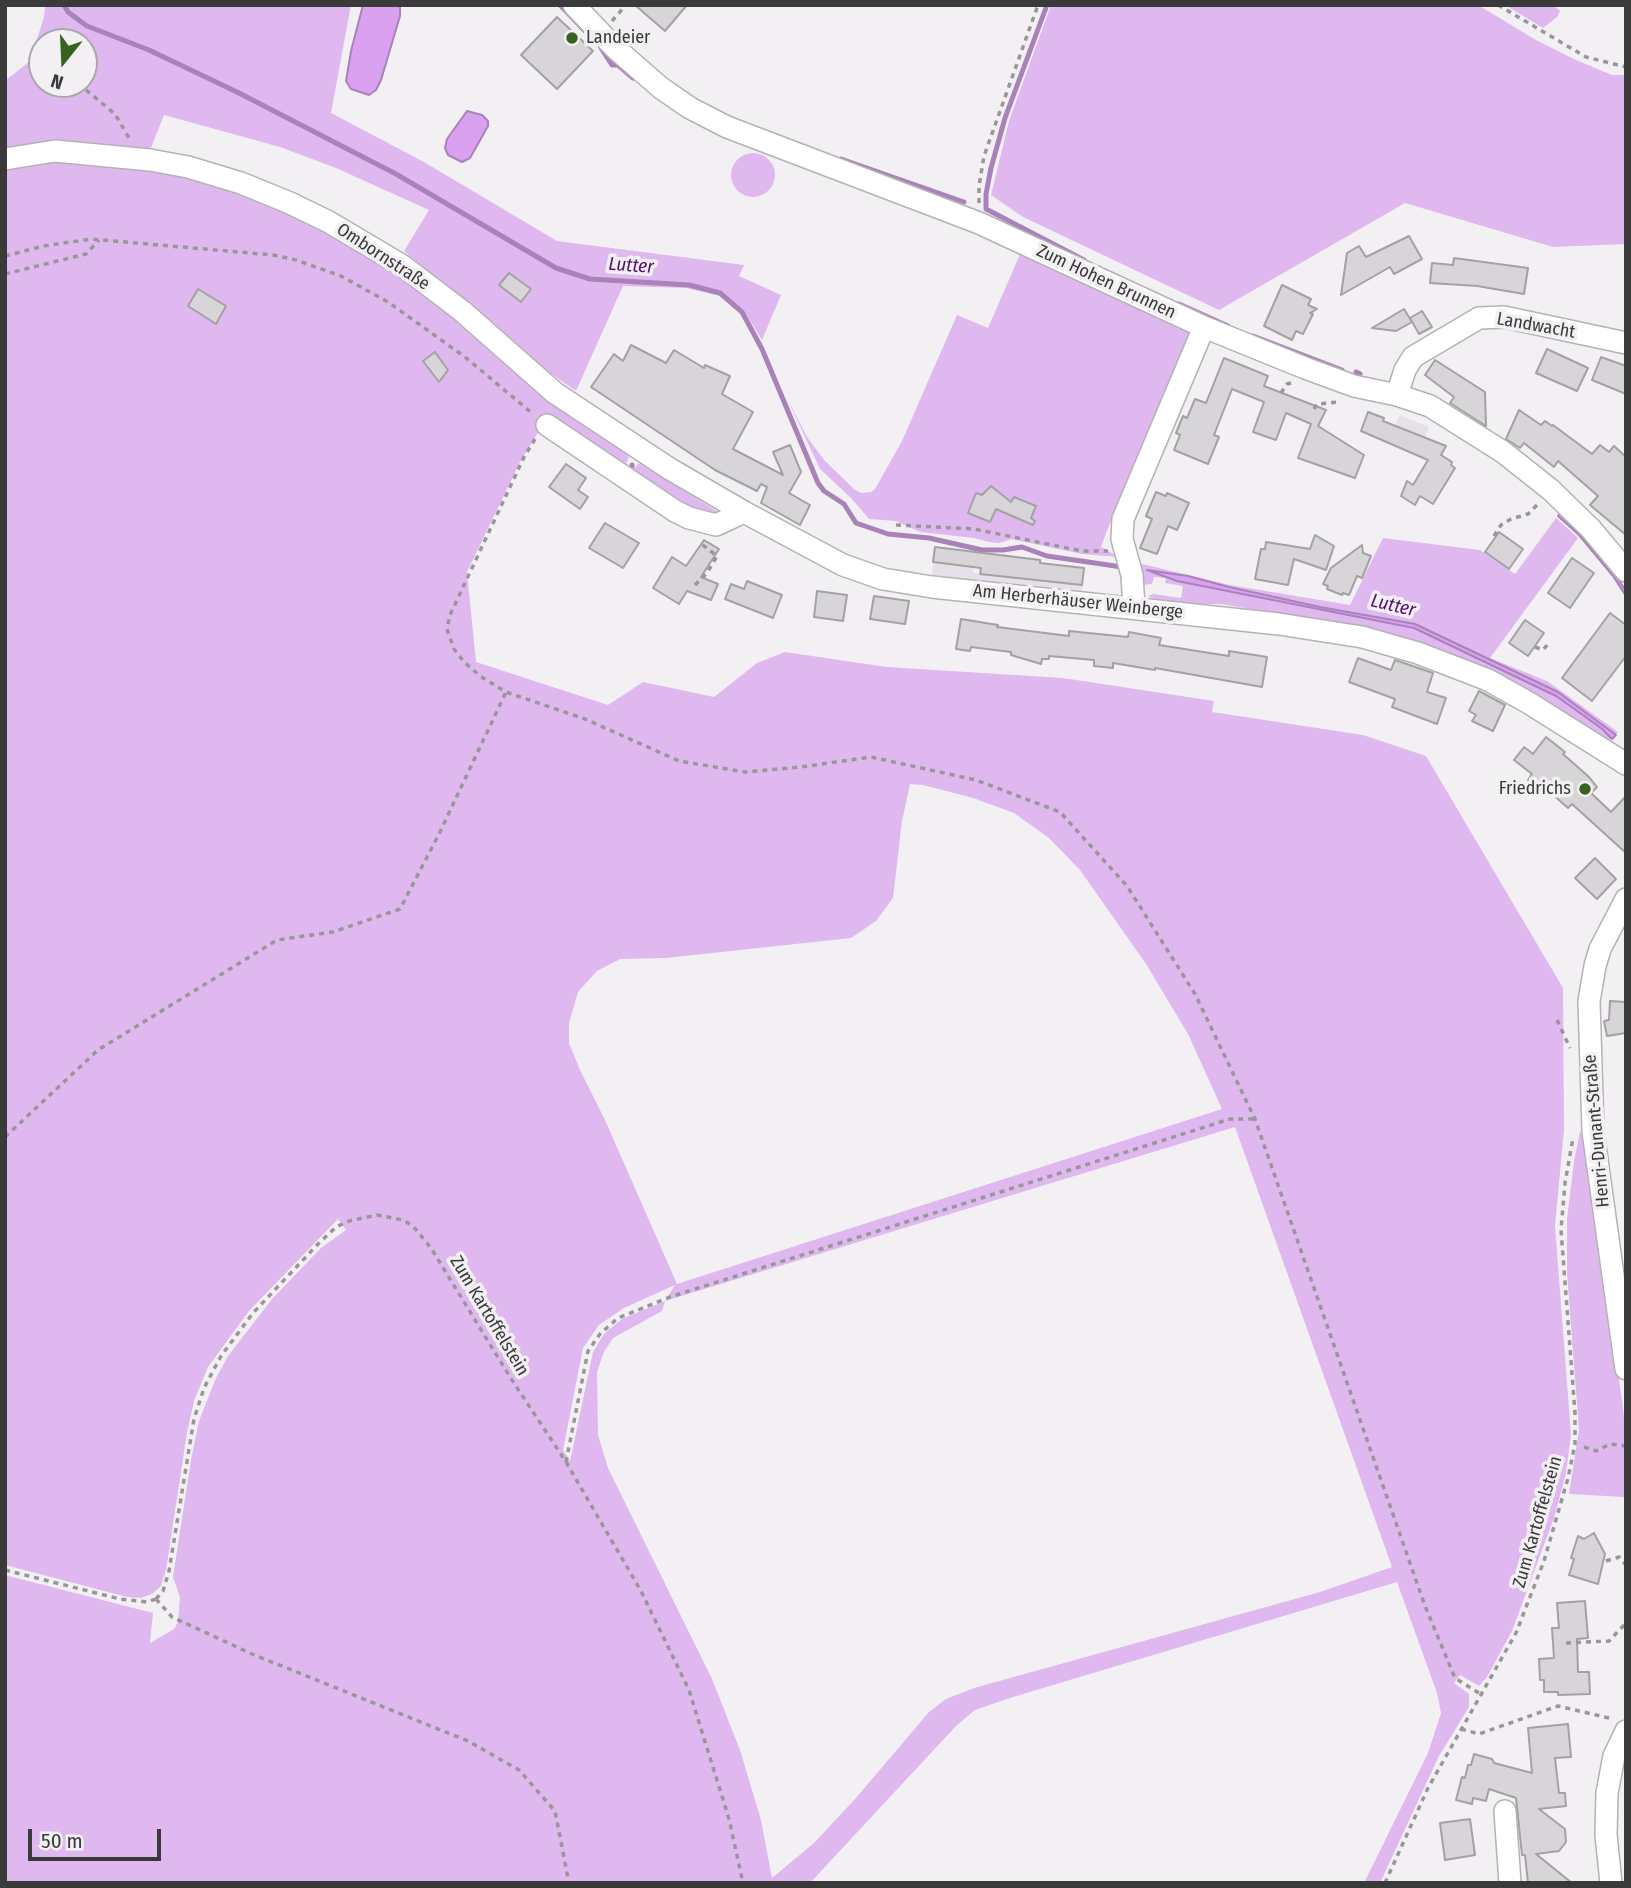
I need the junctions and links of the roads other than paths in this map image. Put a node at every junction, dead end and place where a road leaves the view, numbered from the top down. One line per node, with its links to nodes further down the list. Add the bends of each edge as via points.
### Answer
1 (574, 5): 3 (street, Zum Hohen Brunnen, via 661,88 727,127 979,223)
2 (5, 159): 7 (street, Ombornstraße, via 55,151 188,167 268,193 329,222 393,259 462,311 555,393 670,470)
3 (1203, 327): 5 (street, Zum Hohen Brunnen, via 1327,377); 9 (street, via 1124,514 1124,550 1132,575)
4 (1626, 343): 5 (street, Landwacht, via 1504,317 1479,318 1413,357)
5 (1397, 395): 8 (street, Zum Hohen Brunnen, via 1445,415 1552,489)
6 (547, 425): 7 (street, via 689,518 716,524)
7 (744, 512): 9 (street, Am Herberhäuser Weinberge, via 821,555 884,579)
8 (1626, 571)
9 (1134, 607): 10 (street, Am Herberhäuser Weinberge, via 1326,630 1418,653 1488,680)
10 (1626, 764)
11 (1626, 899): 12 (street, Henri-Dunant-Straße, via 1600,949 1589,1001 1593,1130)
12 (1626, 1369)
13 (1626, 1731): 16 (street, via 1614,1756 1607,1793)
14 (1505, 1811): 15 (street)
15 (1510, 1883)
16 (1611, 1883)

